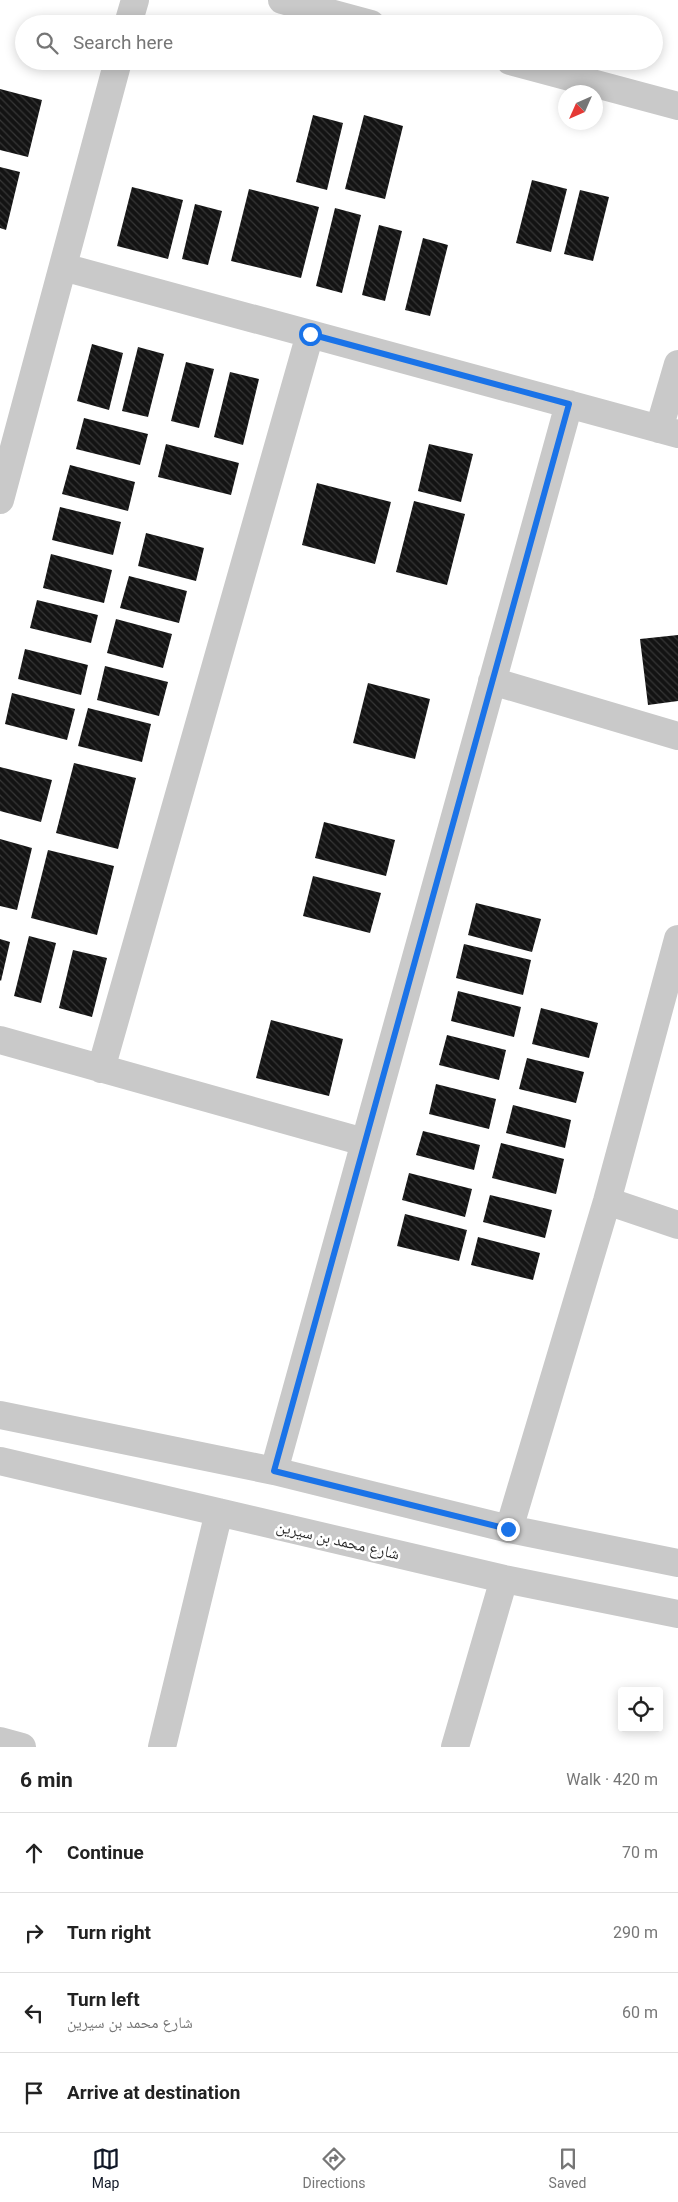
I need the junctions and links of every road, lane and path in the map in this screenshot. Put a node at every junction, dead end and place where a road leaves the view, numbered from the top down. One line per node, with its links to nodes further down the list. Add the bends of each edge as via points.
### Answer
1 (135, 0): 3 (street)
2 (282, 0): 4 (street)
3 (131, 15)
4 (338, 15)
5 (116, 70): 8 (street)
6 (544, 70): 7 (street)
7 (678, 106)
8 (63, 266): 9 (street); 13 (street)
9 (310, 334): 11 (street); 18 (street)
10 (678, 364): 12 (street)
11 (569, 404): 12 (street); 14 (street)
12 (669, 432)
13 (0, 500)
14 (492, 681): 15 (street); 19 (street)
15 (678, 736)
16 (678, 939): 20 (street)
17 (0, 1040): 18 (street)
18 (101, 1070): 19 (street)
19 (364, 1142): 24 (street)
20 (607, 1201): 21 (street); 26 (street)
21 (678, 1224)
22 (0, 1415): 24 (street)
23 (0, 1460): 25 (street, شارع محمد بن سيرين)
24 (274, 1471): 26 (street)
25 (219, 1512): 28 (street, شارع محمد بن سيرين); 32 (street)
26 (508, 1529): 27 (street)
27 (678, 1562)
28 (504, 1579): 29 (street, شارع محمد بن سيرين); 33 (street)
29 (678, 1614)
30 (0, 1741): 31 (street)
31 (22, 1747)
32 (162, 1747)
33 (455, 1747)

